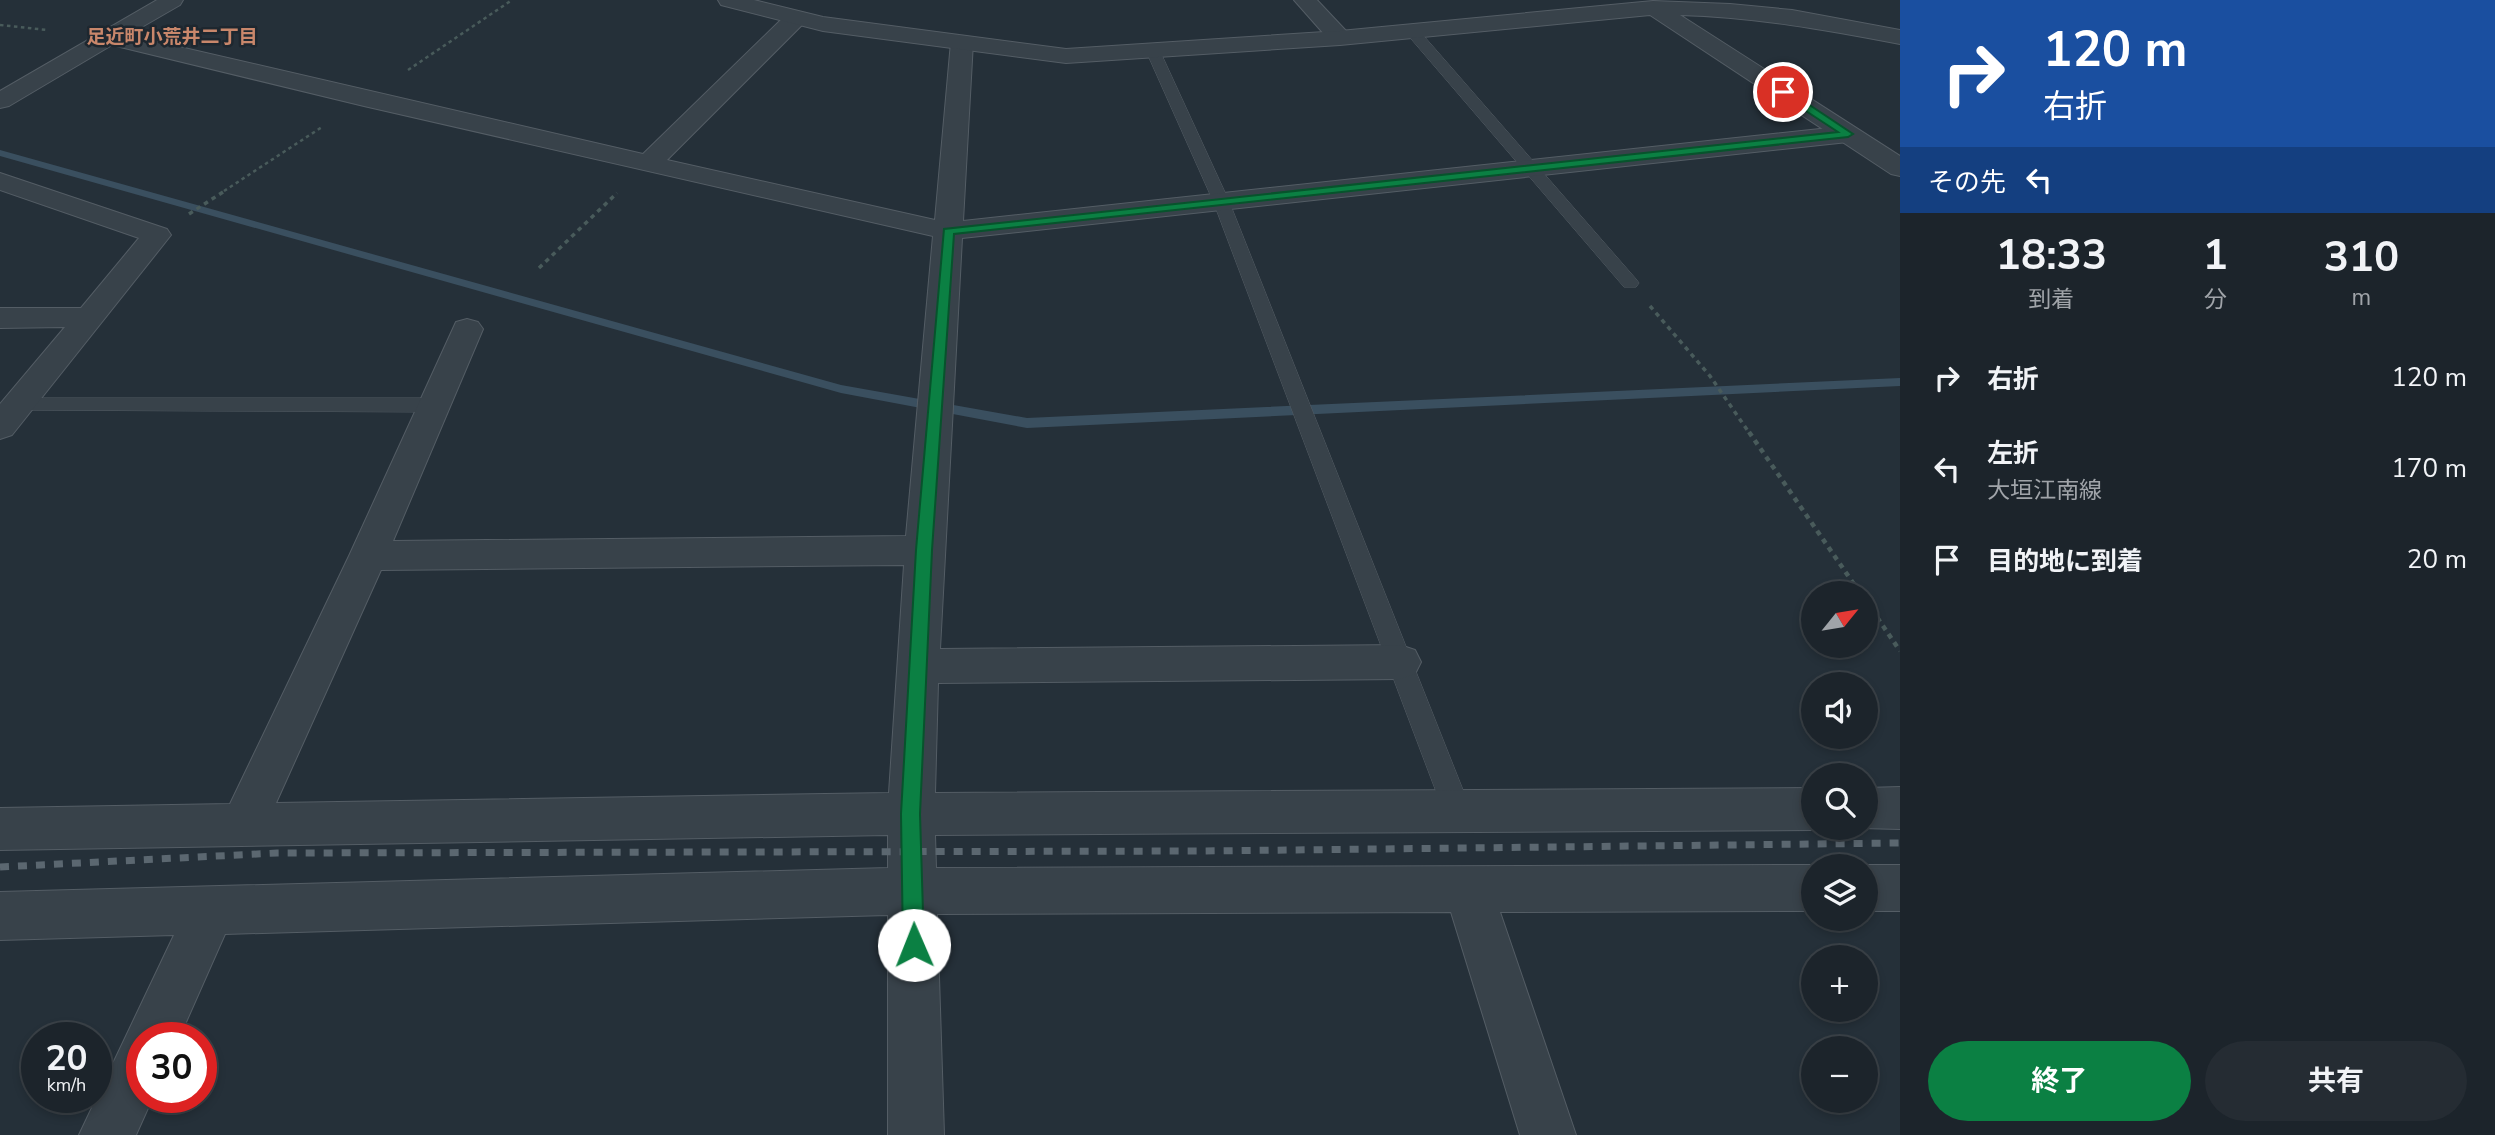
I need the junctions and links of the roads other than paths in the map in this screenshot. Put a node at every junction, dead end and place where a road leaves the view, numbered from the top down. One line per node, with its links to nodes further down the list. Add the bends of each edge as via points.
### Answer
1 (172, 0): 7 (street)
2 (729, 0): 5 (street)
3 (1305, 0): 9 (street)
4 (1648, 4): 6 (street); 8 (street, via 1792,17); 13 (street)
5 (796, 18): 10 (street); 14 (street)
6 (1411, 30): 9 (street); 15 (lane)
7 (107, 37): 12 (street); 14 (street)
8 (1900, 37)
9 (1340, 38): 11 (street)
10 (962, 41): 11 (street, via 1066,56); 19 (street)
11 (1153, 51): 18 (lane)
12 (0, 101)
13 (1848, 134): 15 (street); 16 (street)
14 (648, 164): 19 (street)
15 (1529, 168): 18 (street); 20 (lane)
16 (1900, 168)
17 (0, 181): 21 (street, via 157,235)
18 (1221, 201): 19 (street); 28 (lane)
19 (948, 231): 26 (street)
20 (1629, 283)
21 (90, 317): 22 (street); 25 (street)
22 (0, 318)
23 (467, 329): 24 (street)
24 (435, 405): 25 (lane); 27 (street)
25 (9, 416)
26 (924, 550): 27 (street); 29 (street)
27 (368, 556): 35 (street)
28 (1400, 662): 29 (street); 33 (lane)
29 (918, 666): 34 (street)
30 (1878, 808): 31 (street)
31 (1900, 808)
32 (1801, 809): 33 (street)
33 (1457, 810): 34 (street)
34 (911, 814): 35 (street); 41 (street)
35 (243, 825): 36 (street)
36 (0, 829)
37 (1801, 888): 40 (street)
38 (1878, 888): 39 (street)
39 (1900, 888)
40 (1468, 889): 41 (street); 48 (street)
41 (913, 891): 42 (street); 47 (street)
42 (211, 910): 43 (street); 44 (street)
43 (0, 916)
44 (159, 1022)
45 (126, 1094): 46 (street)
46 (107, 1135)
47 (916, 1135)
48 (1548, 1135)

